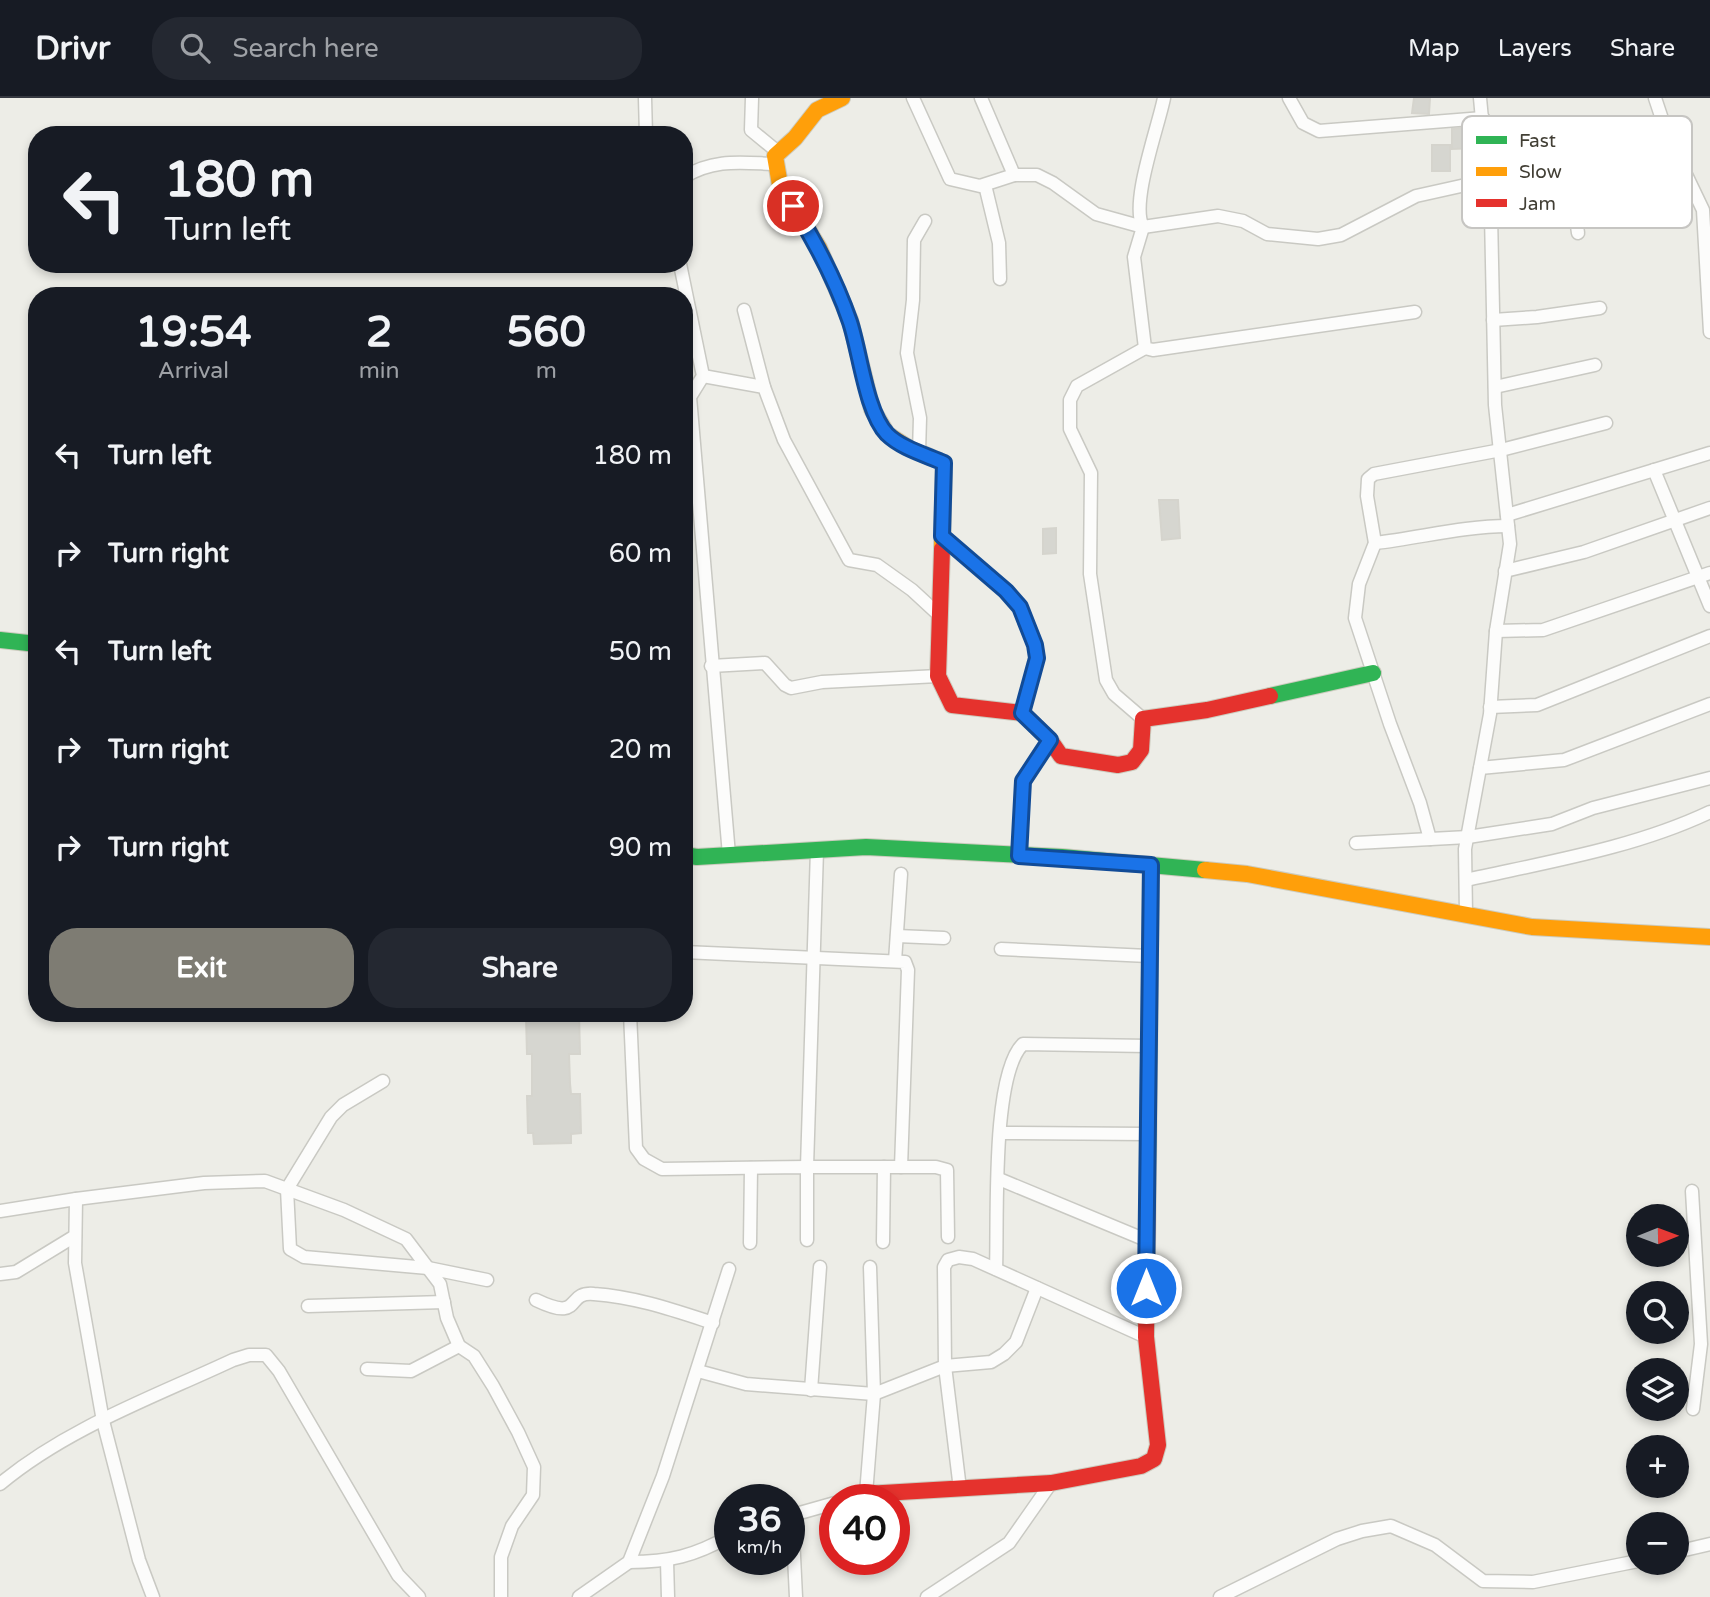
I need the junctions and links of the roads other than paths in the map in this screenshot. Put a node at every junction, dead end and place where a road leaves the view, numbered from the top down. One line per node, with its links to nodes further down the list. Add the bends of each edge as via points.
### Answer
1 (645, 98): 13 (street)
2 (752, 98): 14 (street, via 751,130)
3 (842, 98): 14 (street, via 817,110)
4 (913, 98): 17 (street, via 950,179)
5 (981, 98): 16 (street)
6 (1164, 98): 21 (street, via 1138,200)
7 (1290, 98): 12 (street, via 1303,123 1319,131)
8 (1480, 98): 10 (street)
9 (1655, 98): 11 (street)
10 (1483, 116)
11 (1661, 116)
12 (1462, 120)
13 (646, 126)
14 (778, 158): 15 (street, via 716,163); 41 (street, via 780,185 820,248 850,320 872,409 887,433)
15 (693, 171)
16 (1014, 175): 17 (street); 21 (street, via 1037,175 1096,214)
17 (985, 185): 25 (street, via 999,243)
18 (1462, 186): 21 (street, via 1416,196 1340,235 1318,239 1267,234 1243,221 1218,216)
19 (1692, 186): 31 (street, via 1703,209)
20 (925, 221): 41 (street, via 914,240 907,353 920,418)
21 (1143, 227): 32 (street, via 1134,257)
22 (1491, 228): 29 (street)
23 (1577, 228): 24 (street)
24 (1578, 233)
25 (1000, 279)
26 (1600, 308): 29 (street)
27 (744, 310): 35 (street)
28 (1415, 312): 32 (street)
29 (1493, 320): 36 (street)
30 (693, 325): 34 (street)
31 (1710, 332)
32 (1145, 348): 63 (street, via 1077,386 1070,400 1073,436 1091,473 1090,574 1106,680 1114,694)
33 (1595, 365): 36 (street)
34 (704, 376): 35 (street); 37 (street)
35 (764, 387): 52 (street, via 785,440 849,560 877,565)
36 (1495, 387): 40 (street)
37 (693, 392)
38 (1606, 424): 40 (street)
39 (693, 435): 57 (street)
40 (1501, 450): 45 (street); 48 (street, via 1374,474 1367,487)
41 (919, 452): 47 (street, via 944,463)
42 (1710, 453): 43 (street)
43 (1654, 470): 45 (street); 46 (street)
44 (1710, 508): 46 (street)
45 (1508, 520): 48 (street); 49 (street)
46 (1676, 522): 49 (street); 50 (street)
47 (942, 536): 52 (street); 62 (street, via 1020,607 1037,658)
48 (1375, 544): 58 (street, via 1359,584 1355,618)
49 (1505, 571): 53 (street)
50 (1704, 575): 51 (street); 53 (street, via 1543,630)
51 (1710, 606)
52 (938, 614): 59 (street)
53 (1496, 631): 61 (street)
54 (1710, 636): 61 (street, via 1537,705)
55 (0, 640): 56 (street)
56 (28, 643)
57 (711, 666): 59 (street, via 765,663 792,688 834,681); 72 (street)
58 (1373, 673): 63 (street, via 1207,710); 69 (street)
59 (938, 676): 62 (street, via 952,705)
60 (1710, 704): 65 (street, via 1564,760)
61 (1490, 707): 65 (street)
62 (1022, 713): 64 (street)
63 (1143, 719): 64 (street, via 1142,750 1125,764 1061,756)
64 (1050, 740): 73 (street, via 1023,781)
65 (1480, 768): 68 (street)
66 (1710, 778): 68 (street, via 1594,808 1552,824)
67 (1710, 812): 77 (street, via 1679,827)
68 (1468, 837): 69 (street); 77 (street)
69 (1430, 839): 70 (street)
70 (1356, 842)
71 (817, 850): 72 (street); 73 (street, via 866,847); 85 (street)
72 (729, 855): 74 (street)
73 (1019, 856): 75 (street)
74 (693, 857)
75 (1151, 865): 78 (street, via 1247,874); 84 (street)
76 (901, 874): 79 (street)
77 (1465, 880): 78 (street)
78 (1466, 914): 80 (street, via 1532,927)
79 (897, 936): 81 (street); 86 (street)
80 (1710, 937)
81 (944, 938)
82 (1001, 949): 84 (street)
83 (693, 952): 85 (street)
84 (1148, 956): 88 (street)
85 (815, 957): 86 (street); 92 (street)
86 (895, 961): 94 (street, via 905,962 908,970)
87 (630, 1022): 95 (street, via 636,1148 644,1159 662,1169)
88 (1148, 1046): 90 (street, via 1023,1044 1007,1073); 91 (street)
89 (383, 1081): 97 (street, via 331,1117)
90 (1000, 1133): 91 (street); 96 (street)
91 (1147, 1134): 103 (street)
92 (807, 1167): 93 (street); 95 (street); 102 (street)
93 (884, 1167): 94 (street); 105 (street)
94 (901, 1167): 101 (street, via 947,1170)
95 (751, 1168): 106 (street)
96 (999, 1179): 103 (street); 111 (street)
97 (287, 1189): 99 (street, via 265,1181 204,1183); 109 (street, via 405,1238); 109 (street, via 289,1243 295,1254)
98 (1692, 1191): 112 (street)
99 (76, 1199): 100 (street); 104 (street)
100 (0, 1211)
101 (948, 1237)
102 (807, 1240)
103 (1146, 1240): 120 (street)
104 (75, 1242): 113 (street, via 16,1272); 128 (street)
105 (883, 1242)
106 (750, 1243)
107 (820, 1266): 125 (street)
108 (870, 1267): 126 (street)
109 (428, 1268): 114 (street); 117 (street, via 440,1284)
110 (729, 1269): 119 (street)
111 (996, 1269): 115 (street); 122 (street, via 959,1257 948,1260 944,1267)
112 (1703, 1270): 127 (street)
113 (0, 1274)
114 (487, 1280)
115 (1037, 1287): 120 (street); 122 (street, via 1016,1342 1004,1354 991,1362)
116 (536, 1300): 119 (street, via 562,1310 587,1293 633,1298)
117 (444, 1302): 118 (street); 121 (street)
118 (308, 1307)
119 (713, 1323): 124 (street)
120 (1146, 1337): 129 (street, via 1157,1457 1141,1466)
121 (459, 1346): 123 (street, via 411,1371); 143 (street, via 474,1356 493,1386 534,1467 533,1494 512,1526 501,1557)
122 (945, 1366): 126 (street); 132 (street)
123 (366, 1369)
124 (698, 1371): 125 (street, via 746,1384); 138 (street)
125 (811, 1390): 126 (street)
126 (874, 1394): 131 (street)
127 (1693, 1409)
128 (103, 1421): 130 (street, via 43,1450); 141 (street); 142 (street, via 233,1360 266,1356 398,1575)
129 (1051, 1483): 132 (street); 147 (street, via 1009,1543)
130 (0, 1484)
131 (867, 1484)
132 (960, 1489): 133 (street)
133 (910, 1492)
134 (714, 1544): 137 (street)
135 (1710, 1544): 136 (street)
136 (1689, 1549)
137 (667, 1561): 138 (street); 145 (street)
138 (629, 1562): 144 (street)
139 (1626, 1563): 148 (street, via 1533,1582 1483,1581 1435,1545 1391,1526 1338,1539)
140 (795, 1575): 146 (street)
141 (153, 1597)
142 (419, 1597)
143 (501, 1597)
144 (579, 1597)
145 (668, 1597)
146 (796, 1597)
147 (927, 1597)
148 (1220, 1597)

